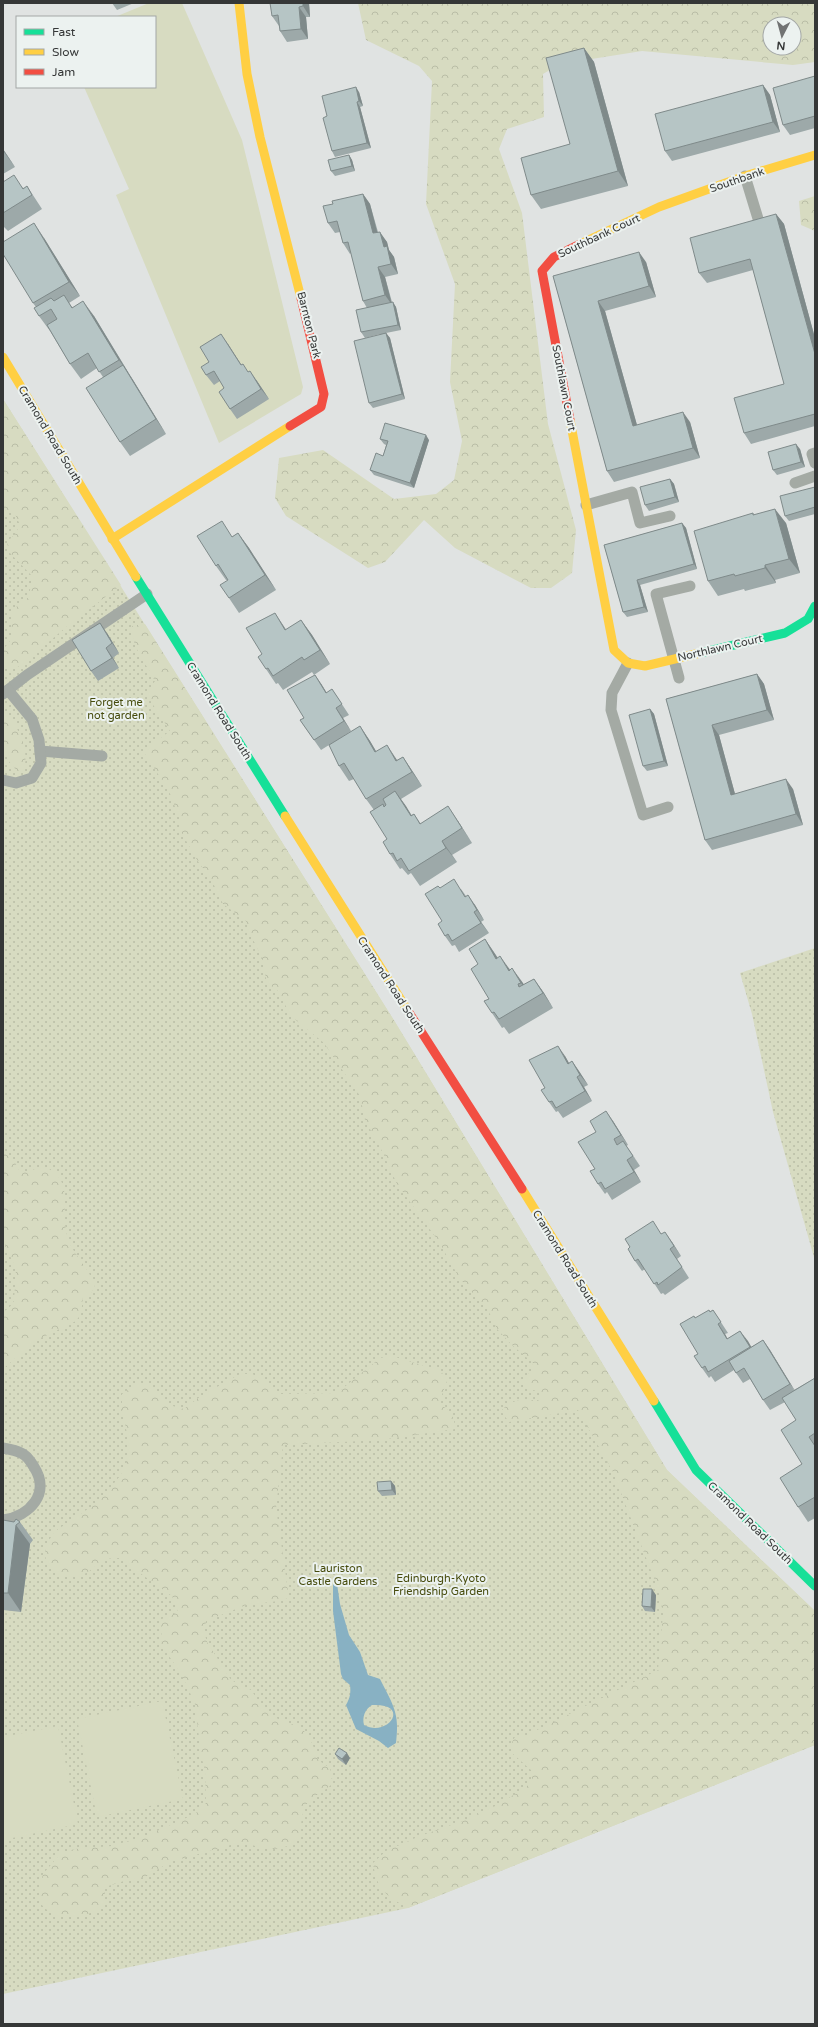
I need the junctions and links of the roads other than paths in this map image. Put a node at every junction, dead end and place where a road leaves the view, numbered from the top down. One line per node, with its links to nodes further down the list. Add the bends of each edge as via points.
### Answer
1 (239, 3): 14 (street, Barnton Park, via 247,74 260,137 316,355 324,394 321,407)
2 (815, 154): 3 (street, Southbank)
3 (745, 176): 4 (street, Southbank); 5 (lane)
4 (659, 207): 6 (street, Southbank Court, via 554,257)
5 (759, 222)
6 (542, 271): 12 (street, Southlawn Court)
7 (3, 357): 14 (street, Cramond Road South)
8 (815, 453): 9 (lane, via 812,454)
9 (815, 463)
10 (815, 476): 11 (lane)
11 (795, 483)
12 (586, 505): 13 (lane, via 632,492 640,523); 19 (street, via 614,650)
13 (670, 516)
14 (112, 539): 16 (street, Cramond Road South)
15 (690, 586): 18 (lane, via 656,594)
16 (147, 594): 21 (lane, via 27,674); 28 (street, Cramond Road South, via 340,906 578,1278 696,1470)
17 (815, 606): 18 (street, Northlawn Court, via 808,618 785,633)
18 (674, 658): 19 (street, Northlawn Court, via 645,666); 20 (lane)
19 (628, 663): 25 (lane, via 612,693 611,710 643,815)
20 (679, 678)
21 (5, 692): 22 (lane, via 32,719)
22 (40, 751): 23 (lane); 24 (lane, via 41,763 32,778 16,783)
23 (102, 756)
24 (3, 780)
25 (668, 807)
26 (3, 1448): 27 (lane, via 22,1453 30,1460 36,1470 40,1487 32,1506 22,1515)
27 (3, 1520)
28 (815, 1586)

